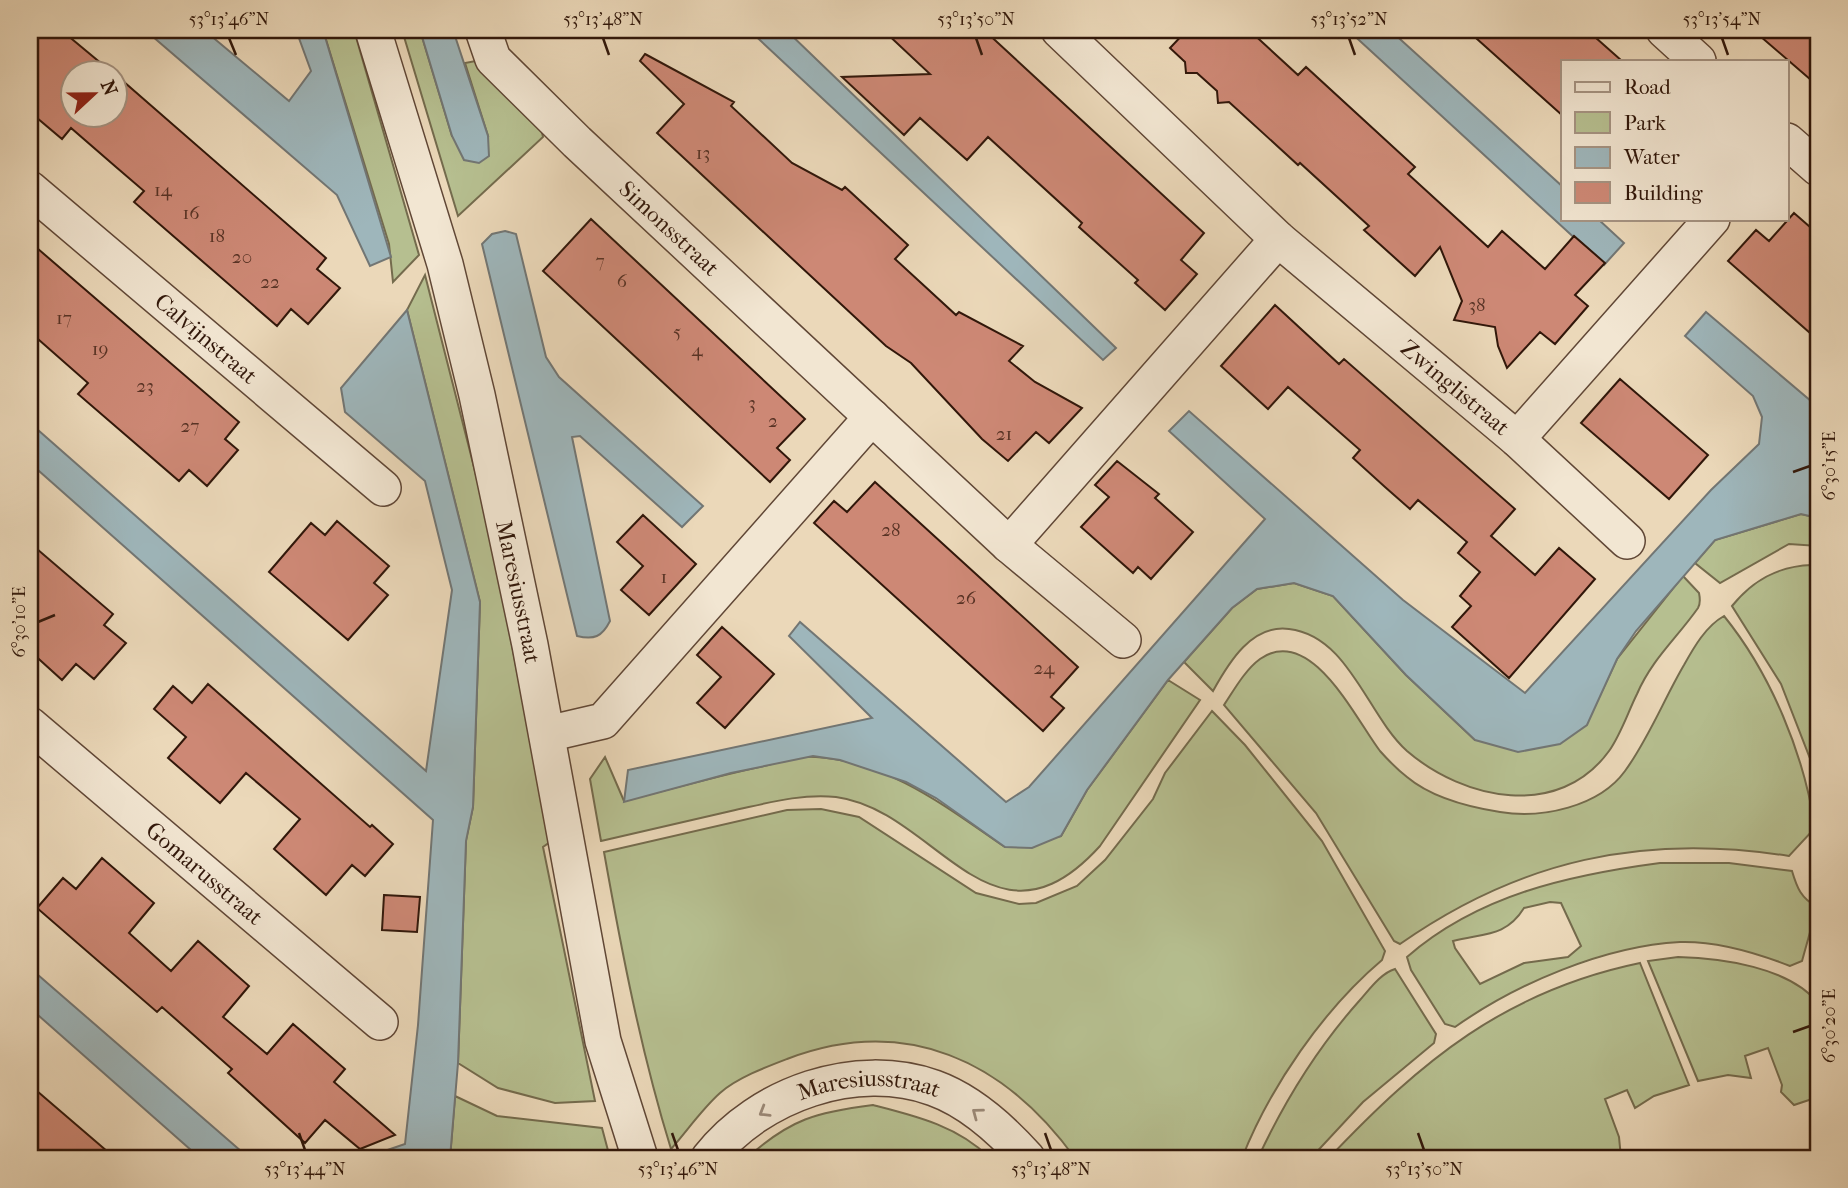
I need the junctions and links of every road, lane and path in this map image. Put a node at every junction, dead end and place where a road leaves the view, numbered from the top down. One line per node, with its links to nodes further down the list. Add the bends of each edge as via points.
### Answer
1 (373, 30): 18 (street, Maresiusstraat, via 445,264 506,526)
2 (483, 30): 11 (street, Simonsstraat, via 493,59 522,88)
3 (1059, 30): 10 (street, Zwinglistraat)
4 (1664, 30): 5 (street)
5 (1697, 60)
6 (1788, 142): 7 (street)
7 (1818, 168)
8 (30, 189): 13 (street, Calvijnstraat)
9 (1711, 220): 12 (street)
10 (1278, 239): 12 (street, Zwinglistraat); 15 (street)
11 (872, 417): 15 (street, Simonsstraat); 18 (street, via 603,721)
12 (1517, 439): 14 (street, Zwinglistraat)
13 (383, 488)
14 (1627, 541)
15 (1009, 545): 16 (street, Simonsstraat)
16 (1123, 640)
17 (30, 725): 19 (street, Gomarusstraat)
18 (547, 734): 20 (street, Maresiusstraat, via 603,1041)
19 (380, 1022)
20 (640, 1158)
21 (709, 1158): 22 (street, Maresiusstraat, one-way to 21, via 958,1099 911,1081 880,1077 850,1079 788,1098 732,1134)
22 (1027, 1158)

